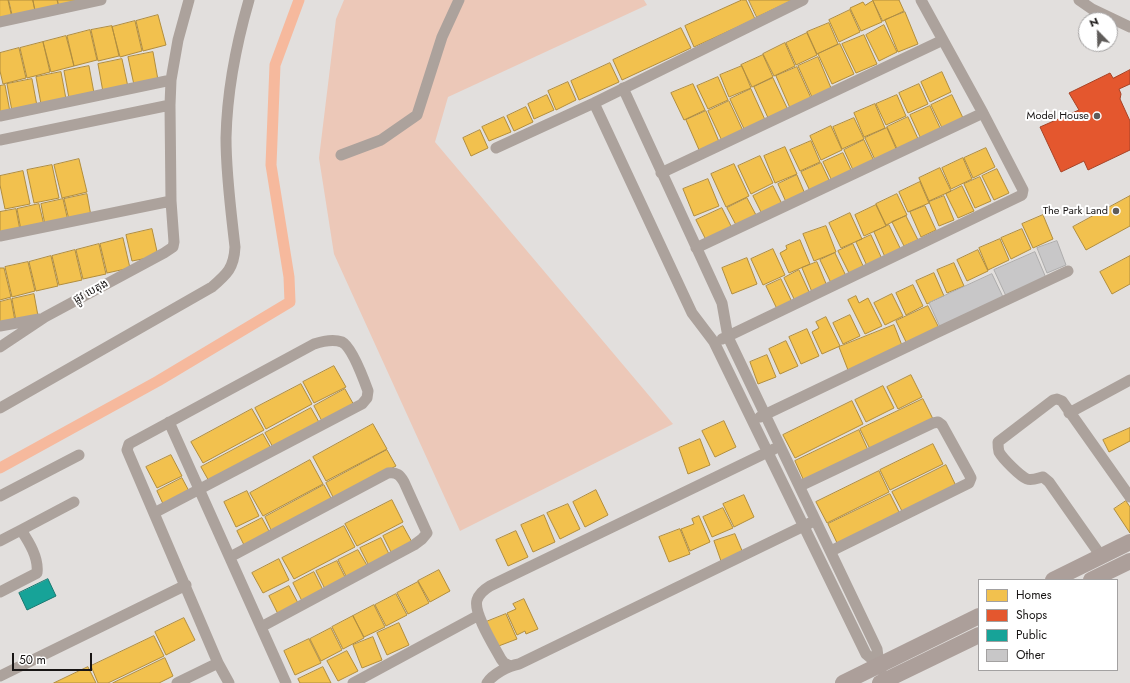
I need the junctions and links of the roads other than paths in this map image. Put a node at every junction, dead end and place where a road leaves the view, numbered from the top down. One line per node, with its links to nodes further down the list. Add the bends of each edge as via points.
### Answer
1 (101, 0): 9 (street)
2 (189, 0): 12 (street)
3 (249, 0): 32 (street, via 237,50 228,109 227,164 235,247 231,268 212,287)
4 (459, 0): 20 (street, via 442,37 417,115 381,140)
5 (803, 0): 13 (street)
6 (921, 0): 11 (street)
7 (1078, 0): 8 (street)
8 (1093, 5): 10 (street)
9 (0, 22)
10 (1130, 27)
11 (944, 40): 16 (street); 21 (street)
12 (171, 80): 15 (street); 17 (street)
13 (623, 88): 14 (street); 21 (street)
14 (594, 103): 19 (street); 29 (street, via 692,313)
15 (170, 105): 18 (street); 22 (street)
16 (983, 113): 24 (street); 28 (street, via 1023,190 1022,195)
17 (0, 116)
18 (0, 140)
19 (496, 148)
20 (341, 155)
21 (661, 173): 24 (street)
22 (171, 201): 23 (street); 26 (street, ផ្លូវ បេតុង, via 173,247)
23 (0, 236)
24 (696, 248): 28 (street, via 722,303)
25 (1068, 271): 34 (street)
26 (45, 317): 27 (street); 30 (street, ផ្លូវ បេតុង)
27 (0, 326)
28 (728, 337): 29 (street); 34 (street)
29 (714, 342): 35 (street)
30 (0, 347)
31 (1130, 380): 33 (street)
32 (0, 408)
33 (1069, 413): 43 (street); 52 (street, via 1062,401 1053,400 998,442 998,448 1011,466 1026,479 1043,477 1049,482)
34 (766, 415): 35 (street); 37 (street)
35 (752, 421): 38 (street)
36 (169, 422): 41 (street); 41 (street, via 314,344 335,341 349,348 368,391 367,398 362,404); 45 (street, via 129,444 127,450)
37 (781, 447): 38 (street); 40 (street)
38 (768, 452): 47 (street); 59 (street, via 490,586 477,598)
39 (79, 455): 42 (street)
40 (800, 486): 46 (street); 51 (street, via 938,422 971,478 970,482)
41 (200, 490): 45 (street); 53 (street)
42 (0, 496)
43 (1130, 497)
44 (74, 502): 48 (street)
45 (154, 513): 57 (street)
46 (816, 521): 47 (street); 51 (street)
47 (804, 526): 64 (street, via 866,654); 65 (street, via 519,664)
48 (21, 530): 49 (street); 58 (street, via 30,544 38,567 37,572)
49 (0, 541)
50 (1128, 548): 52 (main road)
51 (831, 551): 64 (street, via 877,649)
52 (1101, 556): 55 (main road)
53 (230, 557): 61 (street); 61 (street, via 388,473 394,472 404,482 426,533 422,539)
54 (1130, 561): 56 (main road)
55 (1055, 579)
56 (1093, 579)
57 (186, 585): 63 (street); 66 (street)
58 (0, 592)
59 (478, 615): 65 (street, via 500,659); 71 (street)
60 (978, 616): 64 (main road)
61 (261, 627): 70 (street)
62 (978, 636): 67 (main road)
63 (218, 663): 68 (street); 69 (street)
64 (879, 665): 67 (street); 73 (main road)
65 (510, 666): 72 (street, via 489,679)
66 (0, 676)
67 (885, 682)
68 (177, 683)
69 (229, 683)
70 (286, 683)
71 (353, 683)
72 (487, 683)
73 (843, 683)

